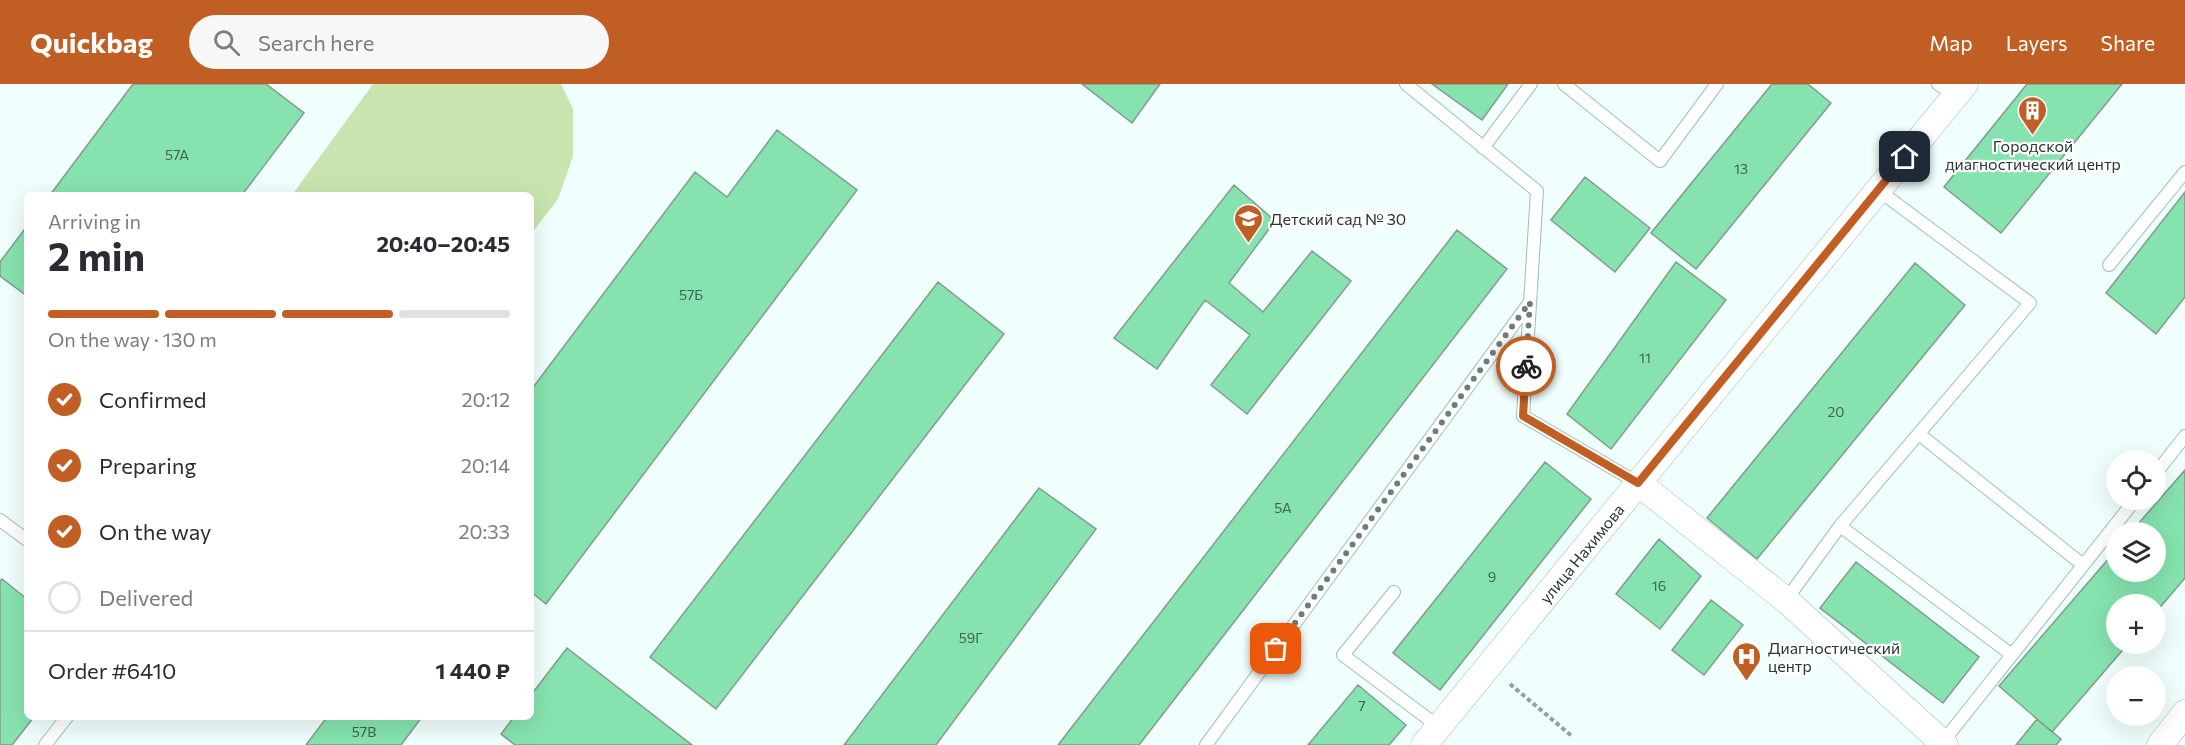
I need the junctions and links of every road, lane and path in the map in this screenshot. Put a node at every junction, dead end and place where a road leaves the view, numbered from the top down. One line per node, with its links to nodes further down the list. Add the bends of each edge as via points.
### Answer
1 (1406, 84): 6 (lane)
2 (1531, 84): 6 (lane)
3 (1564, 84): 4 (lane, via 1660,161)
4 (1717, 84)
5 (1953, 88): 8 (street, улица Нахимова)
6 (1483, 148): 10 (lane, via 1537,191)
7 (2185, 172): 9 (lane)
8 (1878, 190): 11 (lane, via 2031,303); 14 (street, улица Нахимова)
9 (2109, 266)
10 (1530, 302): 14 (lane, via 1523,416); 30 (lane)
11 (1919, 434): 17 (lane); 19 (lane)
12 (2185, 436): 13 (lane)
13 (2166, 460)
14 (1638, 483): 21 (street); 23 (street, улица Нахимова)
15 (2127, 510): 19 (lane)
16 (0, 520): 18 (lane)
17 (1840, 526): 21 (lane); 22 (lane)
18 (24, 538)
19 (2083, 565): 22 (lane)
20 (1394, 592): 26 (lane, via 1343,655)
21 (1786, 600): 28 (street)
22 (2012, 655): 28 (lane)
23 (1489, 666): 26 (street, улица Нахимова); 27 (path)
24 (2185, 713): 31 (street)
25 (65, 720): 29 (lane)
26 (1432, 736)
27 (1573, 737)
28 (1944, 744)
29 (45, 745)
30 (1206, 745)
31 (2160, 745)

